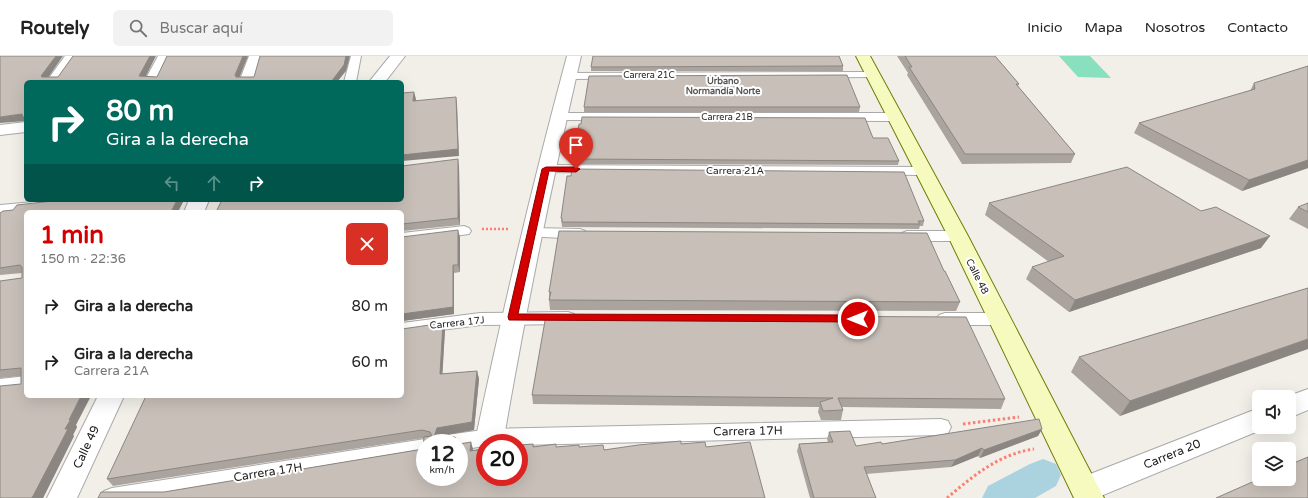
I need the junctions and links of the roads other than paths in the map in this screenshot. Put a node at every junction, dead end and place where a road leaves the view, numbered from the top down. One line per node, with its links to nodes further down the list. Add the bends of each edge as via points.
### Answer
1 (72, 56): 9 (street)
2 (164, 56): 10 (street)
3 (256, 56): 11 (street)
4 (356, 56): 12 (lane)
5 (398, 56): 13 (street)
6 (862, 56): 8 (street, Calle 48)
7 (572, 66): 8 (lane, Carrera 21C); 14 (street)
8 (872, 75): 15 (street, Calle 48)
9 (55, 80)
10 (153, 80)
11 (248, 80)
12 (351, 80)
13 (379, 80)
14 (559, 117): 15 (lane, Carrera 21B); 18 (street)
15 (895, 117): 19 (street, Calle 48)
16 (24, 125): 17 (street)
17 (0, 130)
18 (546, 169): 19 (lane, Carrera 21A); 23 (street)
19 (924, 171): 26 (street, Calle 48)
20 (45, 204): 21 (lane)
21 (3, 212)
22 (464, 231): 27 (lane)
23 (532, 233): 24 (lane); 28 (street)
24 (595, 234)
25 (895, 236): 26 (lane)
26 (958, 236): 31 (street, Calle 48)
27 (404, 238)
28 (513, 317): 29 (lane); 32 (lane, Carrera 17J); 40 (street)
29 (585, 318)
30 (928, 319): 31 (lane)
31 (1000, 319): 43 (street, Calle 48)
32 (404, 329)
33 (24, 383): 34 (lane)
34 (0, 386)
35 (109, 398): 44 (street, Calle 49)
36 (1308, 399): 37 (street)
37 (1296, 404)
38 (1252, 422): 43 (street, Carrera 20)
39 (941, 427): 41 (lane, Carrera 17H)
40 (491, 434)
41 (528, 436)
42 (416, 448): 45 (lane, Carrera 17H)
43 (1087, 494)
44 (62, 498)
45 (112, 498)

